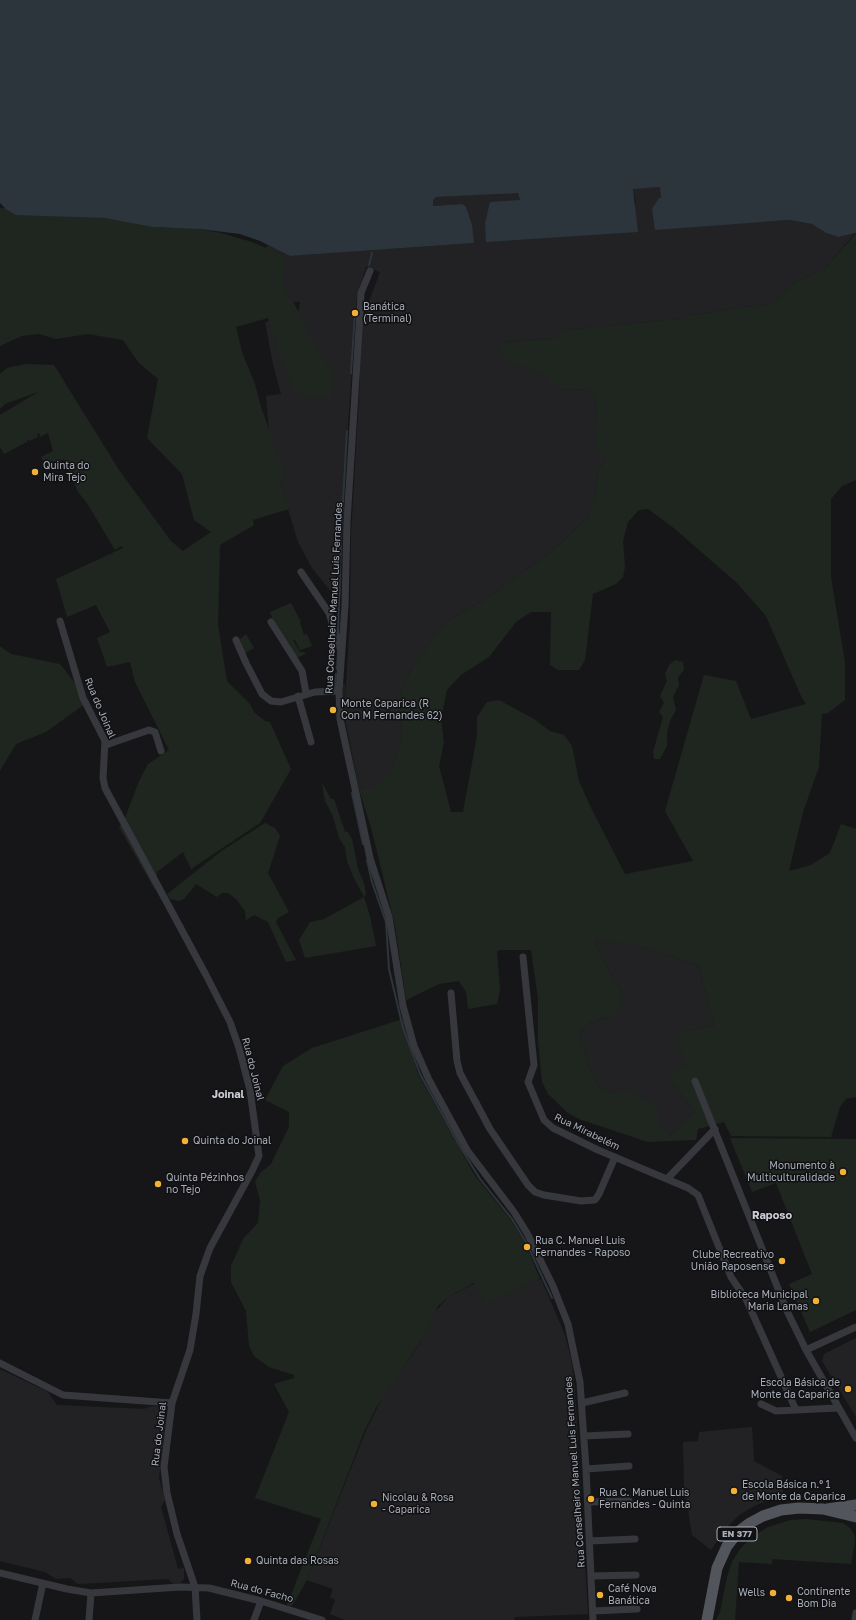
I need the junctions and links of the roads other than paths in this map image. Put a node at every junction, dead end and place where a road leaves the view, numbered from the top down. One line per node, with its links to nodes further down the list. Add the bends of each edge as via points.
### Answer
1 (370, 271): 6 (street, Rua Conselheiro Manuel Luis Fernandes, via 361,294)
2 (302, 572): 6 (street, via 329,613)
3 (60, 621): 11 (street, Rua do Joinal, via 83,698)
4 (271, 622): 8 (street, via 302,672)
5 (236, 640): 9 (street, via 266,698 278,702)
6 (342, 654): 7 (street, Rua Conselheiro Manuel Luis Fernandes)
7 (339, 691): 8 (street); 24 (street, Rua Conselheiro Manuel Luis Fernandes, via 340,719 370,858 389,917 400,989 414,1046 429,1080 467,1150 521,1222 553,1286 568,1324)
8 (306, 693): 9 (street)
9 (298, 696): 10 (street)
10 (311, 742)
11 (106, 745): 12 (street, via 149,730 155,732); 23 (street, Rua do Joinal, via 103,778 105,788 230,1022 250,1090 259,1156 210,1248 200,1276 190,1350)
12 (162, 751)
13 (522, 957): 17 (street, Rua Mirabelém, via 534,1065 528,1082 542,1117 546,1124 553,1128)
14 (451, 993): 17 (street, via 460,1073 490,1129 535,1192 581,1201 595,1200)
15 (695, 1081): 16 (street)
16 (715, 1129): 18 (street); 20 (street, via 783,1301)
17 (615, 1157): 18 (street, Rua Mirabelém)
18 (667, 1179): 27 (street, Rua Mirabelém, via 692,1190 700,1198 731,1277 746,1299)
19 (856, 1326): 20 (street)
20 (806, 1350): 26 (street)
21 (0, 1363): 23 (street, via 63,1395)
22 (625, 1393): 24 (street)
23 (172, 1403): 44 (street, Rua do Joinal, via 164,1468 166,1487 177,1534)
24 (582, 1403): 29 (street, Rua Conselheiro Manuel Luis Fernandes)
25 (761, 1404): 27 (street, via 776,1411)
26 (837, 1408): 27 (street); 30 (street)
27 (796, 1410)
28 (628, 1434): 29 (street)
29 (584, 1436): 32 (street, Rua Conselheiro Manuel Luis Fernandes)
30 (856, 1438)
31 (629, 1466): 32 (street)
32 (586, 1469): 34 (street, Rua Conselheiro Manuel Luis Fernandes)
33 (630, 1501): 34 (street)
34 (588, 1502): 39 (street, Rua Conselheiro Manuel Luis Fernandes)
35 (856, 1505): 36 (main road, EN 377)
36 (823, 1509): 37 (main road, EN 377); 56 (main road, EN 377, via 781,1510 764,1516 738,1532 727,1546 717,1568)
37 (856, 1517)
38 (635, 1539): 39 (street)
39 (590, 1540): 42 (street, Rua Conselheiro Manuel Luis Fernandes)
40 (0, 1573): 43 (street, Rua do Facho)
41 (636, 1574): 42 (street)
42 (591, 1576): 48 (street, Rua Conselheiro Manuel Luis Fernandes)
43 (43, 1583): 45 (street, Rua do Facho); 50 (street)
44 (195, 1587): 45 (street, Rua do Facho); 46 (street, Rua do Facho); 52 (street, Rua do Joinal)
45 (91, 1593): 51 (street)
46 (261, 1601): 53 (street); 54 (street, Rua do Facho)
47 (637, 1609): 48 (street)
48 (593, 1611): 55 (street, Rua Conselheiro Manuel Luis Fernandes)
49 (856, 1613): 57 (street)
50 (35, 1620)
51 (89, 1620)
52 (197, 1620)
53 (254, 1620)
54 (322, 1620)
55 (593, 1620)
56 (707, 1620)
57 (855, 1620)

